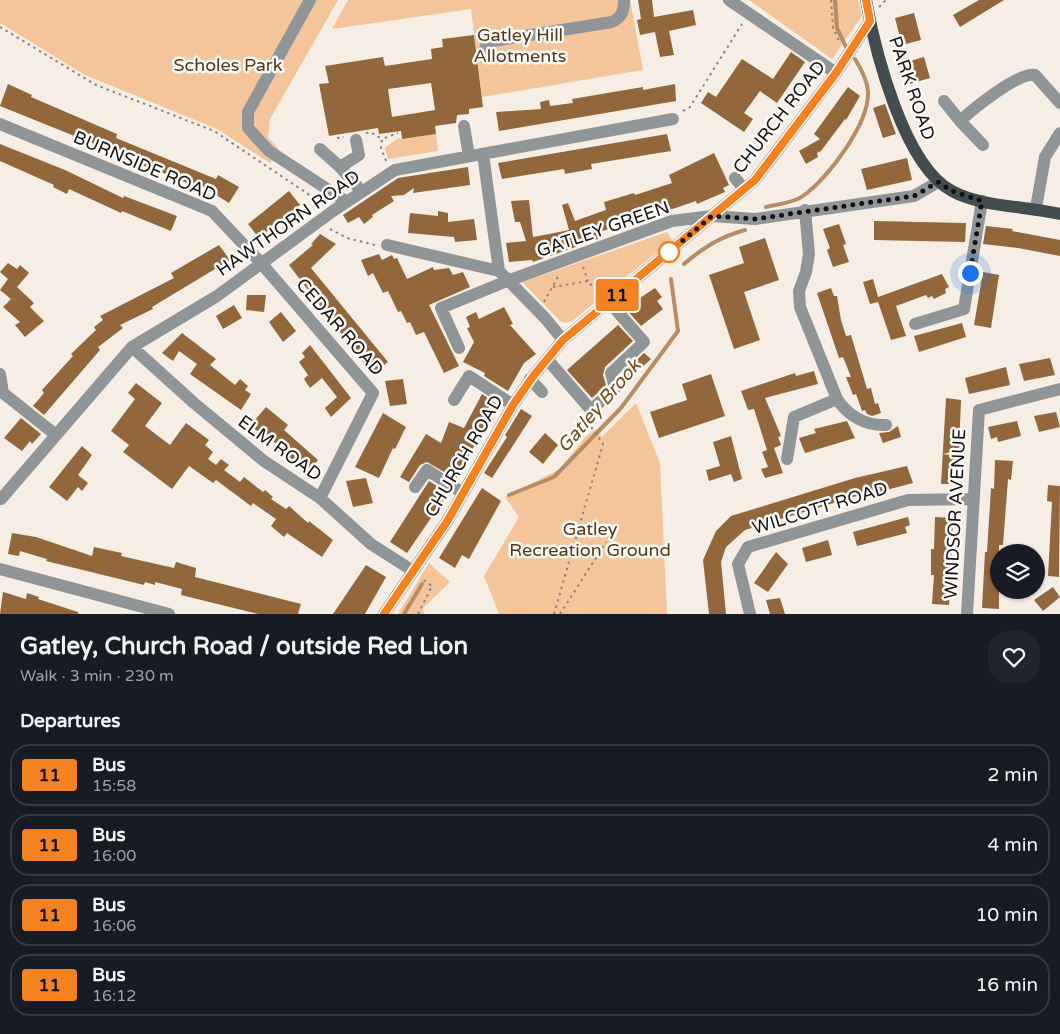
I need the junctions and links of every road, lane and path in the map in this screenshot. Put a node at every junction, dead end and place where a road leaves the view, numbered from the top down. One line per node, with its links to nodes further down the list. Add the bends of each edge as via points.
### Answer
1 (310, 0): 32 (street, via 248,112 248,128 269,151)
2 (624, 0): 10 (street, via 622,15 612,22 487,42)
3 (729, 0): 6 (street)
4 (831, 0): 9 (path, via 833,28)
5 (866, 0): 7 (main road, PARK ROAD)
6 (748, 14): 11 (street); 14 (path, via 690,106)
7 (870, 21): 11 (street, CHURCH ROAD); 28 (main road, PARK ROAD, via 905,132 923,165)
8 (0, 27): 35 (path, via 96,85 214,131)
9 (839, 48)
10 (485, 50)
11 (836, 73): 29 (street, CHURCH ROAD, via 755,180)
12 (944, 100): 15 (street)
13 (1060, 103): 15 (street, via 1037,76 1029,74 991,96)
14 (672, 119): 23 (street, HAWTHORN ROAD)
15 (960, 121): 21 (street)
16 (0, 124): 41 (street, BURNSIDE ROAD, via 212,211)
17 (464, 126): 24 (street)
18 (398, 133): 26 (path, via 382,139 381,148)
19 (1060, 133): 33 (street, via 1045,157)
20 (356, 140): 25 (street, via 359,155)
21 (983, 145)
22 (320, 149): 25 (street)
23 (483, 154): 24 (street, HAWTHORN ROAD); 42 (street)
24 (469, 156): 26 (street, HAWTHORN ROAD)
25 (340, 167): 30 (street)
26 (393, 171): 30 (street, HAWTHORN ROAD)
27 (735, 178): 29 (street)
28 (938, 182): 31 (main road, PARK ROAD, via 952,191); 34 (street, GATLEY GREEN, via 914,196)
29 (744, 189): 37 (street, CHURCH ROAD)
30 (362, 192): 32 (street, HAWTHORN ROAD)
31 (982, 201): 33 (main road, PARK ROAD); 47 (street, via 964,309)
32 (347, 202): 35 (street, HAWTHORN ROAD)
33 (1036, 208): 36 (main road, PARK ROAD)
34 (805, 210): 37 (street, GATLEY GREEN, via 755,219); 56 (street, via 809,254 799,291 800,307)
35 (333, 211): 38 (street, HAWTHORN ROAD)
36 (1060, 214)
37 (712, 216): 40 (street, GATLEY GREEN, via 672,221); 45 (street, CHURCH ROAD)
38 (318, 222): 39 (path, via 347,238); 41 (street, HAWTHORN ROAD)
39 (387, 245): 42 (street)
40 (573, 257): 42 (street, GATLEY GREEN); 43 (path); 44 (path)
41 (261, 263): 49 (street, HAWTHORN ROAD, via 217,296); 65 (street, CEDAR ROAD, via 373,393)
42 (503, 276): 46 (street); 50 (street, GATLEY GREEN, via 440,308)
43 (588, 281): 44 (path); 45 (path)
44 (553, 288): 46 (path)
45 (608, 303): 48 (street, CHURCH ROAD); 51 (street, via 644,342 611,374 615,388 591,410)
46 (538, 312): 48 (street)
47 (915, 324)
48 (563, 340): 51 (street, CHURCH ROAD)
49 (132, 347): 61 (street, HAWTHORN ROAD); 65 (street, ELM ROAD, via 264,461)
50 (459, 348)
51 (547, 359): 53 (street, CHURCH ROAD)
52 (0, 374): 61 (street, via 3,393)
53 (530, 379): 55 (street); 58 (street, CHURCH ROAD)
54 (1060, 390): 67 (street, WINDSOR AVENUE, via 979,410)
55 (542, 392)
56 (838, 399): 59 (street, via 853,416 868,423); 62 (street, via 794,417)
57 (454, 400): 58 (street, via 470,376)
58 (513, 405): 64 (street, CHURCH ROAD)
59 (886, 425)
60 (592, 428): 74 (path, via 603,444)
61 (56, 435): 66 (street, HAWTHORN ROAD)
62 (787, 459)
63 (415, 487): 64 (street, via 427,470)
64 (463, 493): 70 (street, CHURCH ROAD)
65 (320, 498): 70 (street, ELM ROAD, via 371,544)
66 (1, 499)
67 (973, 500): 76 (street, WILCOTT ROAD, via 908,500 748,548 738,564); 77 (street, WINDSOR AVENUE)
68 (606, 542): 75 (path)
69 (0, 569): 71 (street)
70 (412, 571): 72 (street, CHURCH ROAD); 73 (path, via 432,586)
71 (169, 614)
72 (384, 614)
73 (418, 614)
74 (554, 614)
75 (560, 614)
76 (750, 614)
77 (967, 614)

